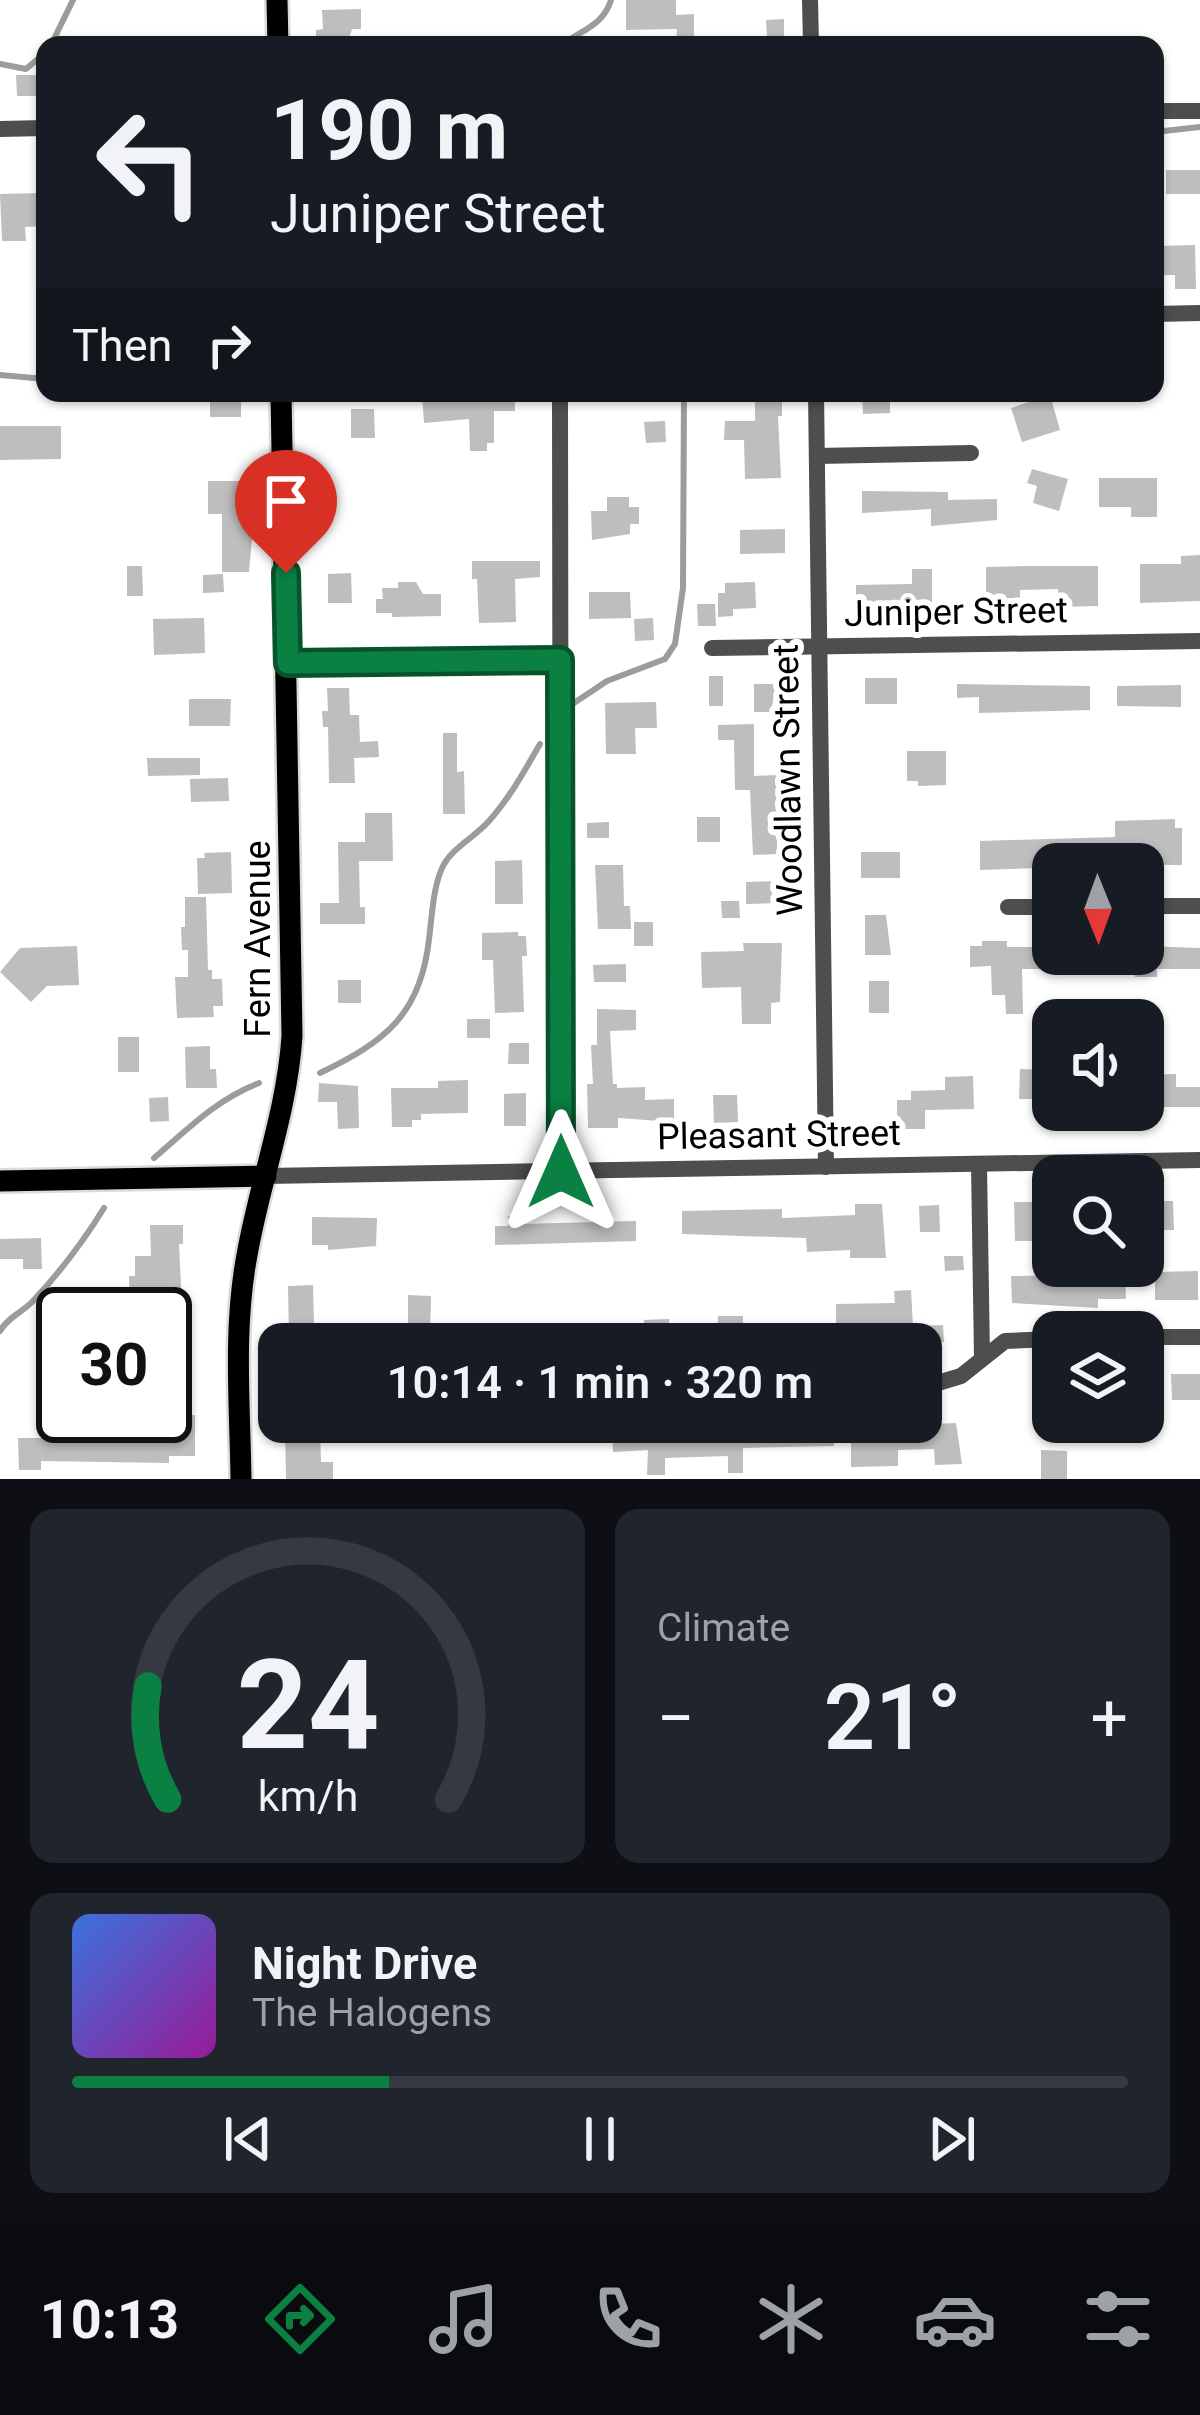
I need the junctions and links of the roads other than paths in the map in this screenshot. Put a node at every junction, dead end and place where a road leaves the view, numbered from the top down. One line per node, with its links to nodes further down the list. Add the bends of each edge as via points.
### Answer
1 (277, 0): 3 (main road)
2 (810, 0): 4 (street)
3 (278, 36)
4 (811, 36)
5 (1164, 111): 6 (street)
6 (1200, 112)
7 (36, 128): 8 (street)
8 (0, 129)
9 (1200, 313): 10 (street)
10 (1164, 314)
11 (281, 402): 20 (main road, Fern Avenue)
12 (560, 402): 19 (street)
13 (816, 402): 15 (street, Woodlawn Street)
14 (971, 453): 15 (street)
15 (817, 456): 17 (street, Woodlawn Street)
16 (1200, 641): 17 (street, Juniper Street)
17 (819, 647): 18 (street, Juniper Street); 27 (street, Woodlawn Street)
18 (712, 648)
19 (560, 660): 20 (street); 28 (street)
20 (288, 663): 29 (main road, Fern Avenue, via 292,1036)
21 (1164, 906): 22 (street)
22 (1200, 906)
23 (1008, 907): 24 (street)
24 (1032, 907)
25 (1200, 1160): 26 (street, Pleasant Street)
26 (979, 1164): 27 (street, Pleasant Street); 34 (street)
27 (826, 1167): 28 (street, Pleasant Street)
28 (561, 1172): 29 (street, Pleasant Street)
29 (266, 1176): 30 (main road, Pleasant Street); 36 (main road, Fern Avenue, via 241,1298)
30 (0, 1181)
31 (1200, 1336): 32 (street)
32 (1164, 1337)
33 (1032, 1340): 34 (street, via 1005,1341)
34 (982, 1358): 35 (street)
35 (942, 1384)
36 (241, 1479)

